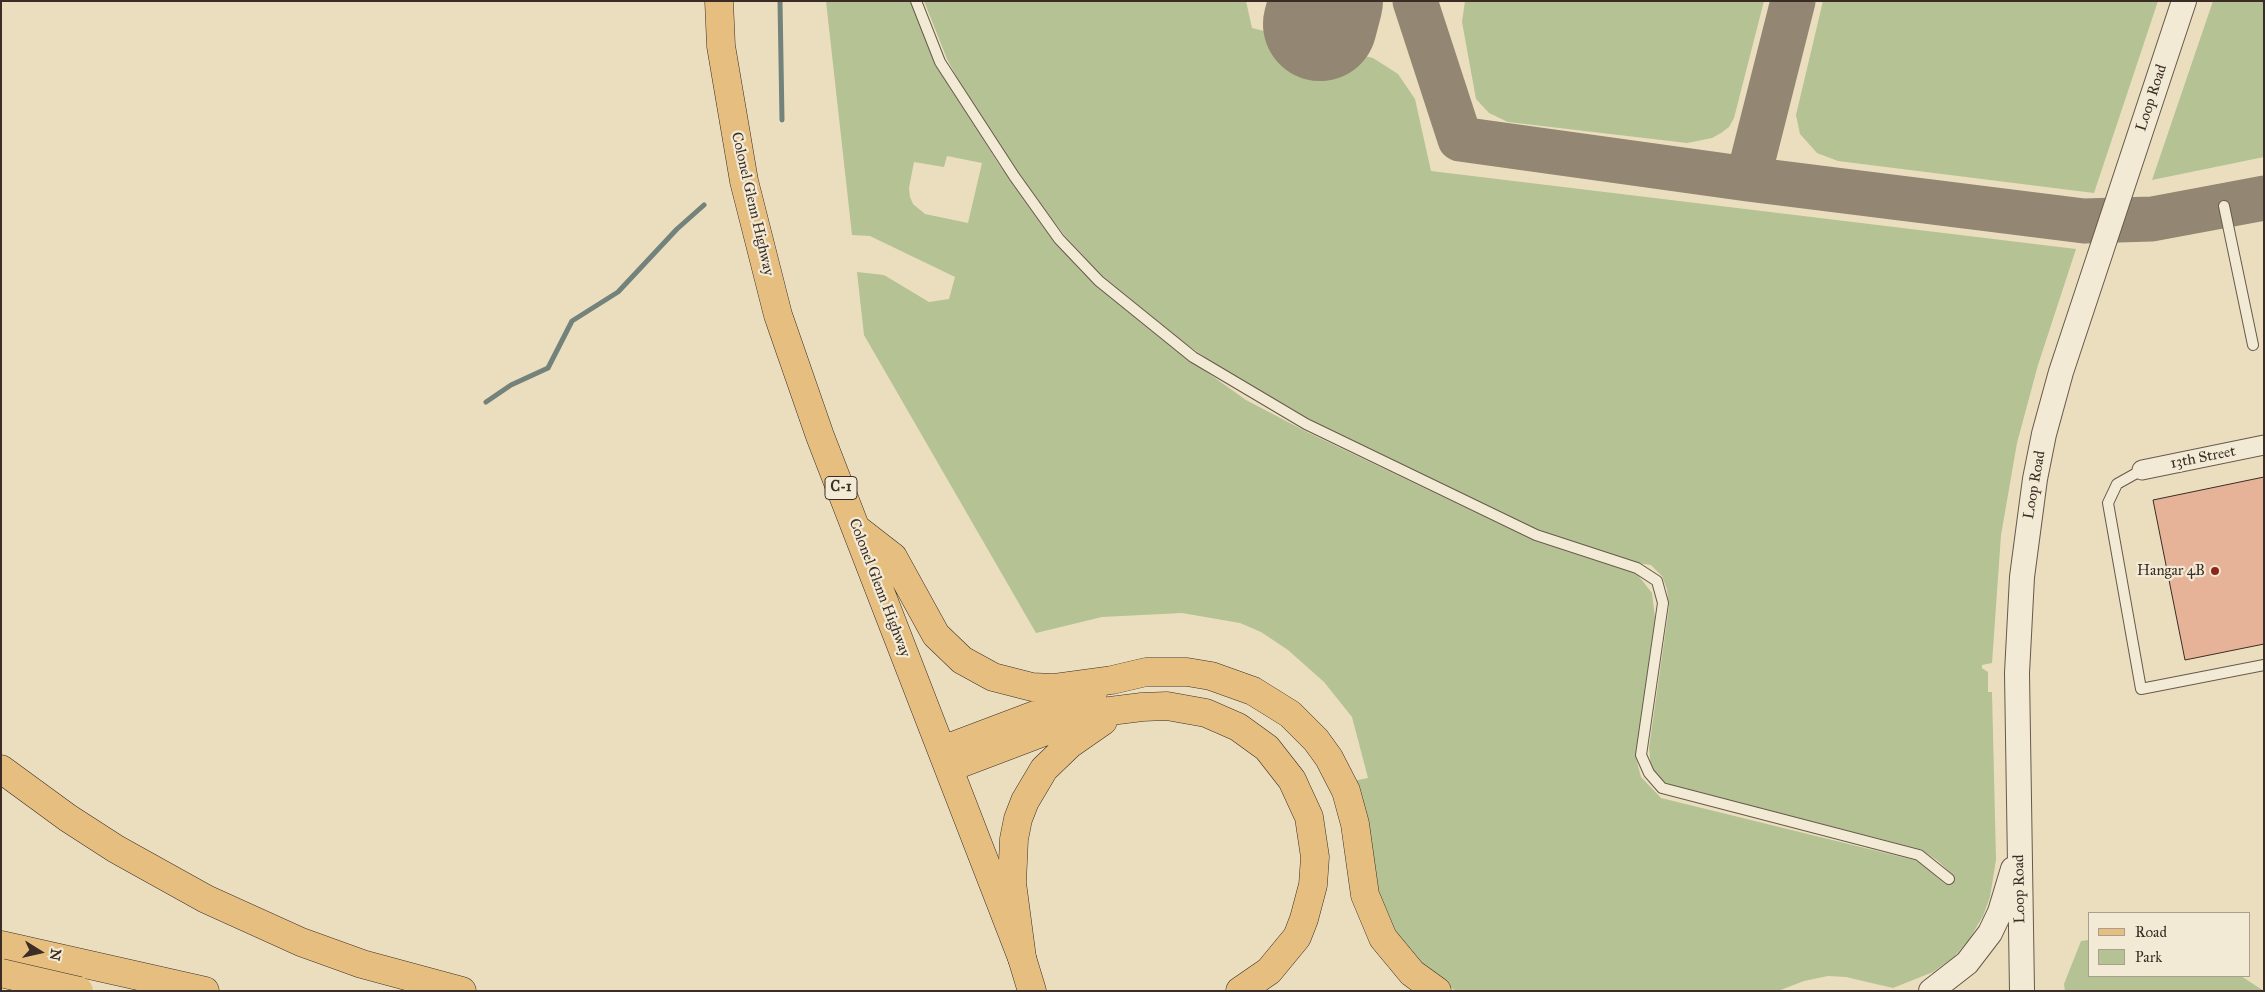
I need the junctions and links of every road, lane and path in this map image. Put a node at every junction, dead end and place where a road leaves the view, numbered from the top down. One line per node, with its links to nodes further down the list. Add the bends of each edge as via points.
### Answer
1 (719, 1): 8 (main road, Colonel Glenn Highway / C-1, via 721,46 754,228 778,316)
2 (916, 1): 15 (lane, via 940,62 1014,176 1060,239 1099,281 1193,356 1306,424 1536,534 1638,568 1657,581 1663,603 1641,755 1649,773 1662,788 1920,854)
3 (2184, 1): 14 (street, Loop Road, via 2061,372 2035,479 2018,628)
4 (2224, 206): 5 (lane)
5 (2254, 345)
6 (2264, 445): 7 (street, 13th Street)
7 (2142, 470): 9 (lane, via 2117,484 2108,503 2141,689)
8 (857, 529): 10 (main road, via 893,557 936,635 977,670 1011,684 1032,687 1053,688); 12 (main road, Colonel Glenn Highway / C-1)
9 (2264, 665)
10 (1112, 680): 12 (main road, via 1103,690); 25 (main road, via 1163,670 1211,676 1270,700 1301,724 1329,758 1346,791 1355,824 1362,882 1372,917 1383,938 1412,973)
11 (1117, 712): 12 (main road, via 1094,713); 17 (main road, via 1057,756 1025,801 1011,861); 24 (main road, via 1167,706 1190,709 1238,727 1267,748 1292,780 1302,799 1315,856 1313,885 1304,919 1284,954 1268,971)
12 (945, 759): 17 (main road, Colonel Glenn Highway / C-1)
13 (1, 769): 22 (main road, via 116,849 262,926 353,961)
14 (2020, 846): 26 (street, via 2000,912 1990,933 1967,962); 27 (street, Loop Road)
15 (1949, 879)
16 (1, 945): 21 (main road)
17 (1022, 958): 23 (main road, Colonel Glenn Highway / C-1)
18 (1, 971): 19 (main road); 20 (main road, bridge)
19 (14, 991)
20 (79, 991)
21 (205, 991)
22 (462, 991)
23 (1032, 991)
24 (1240, 991)
25 (1437, 991)
26 (1931, 991)
27 (2022, 991)

